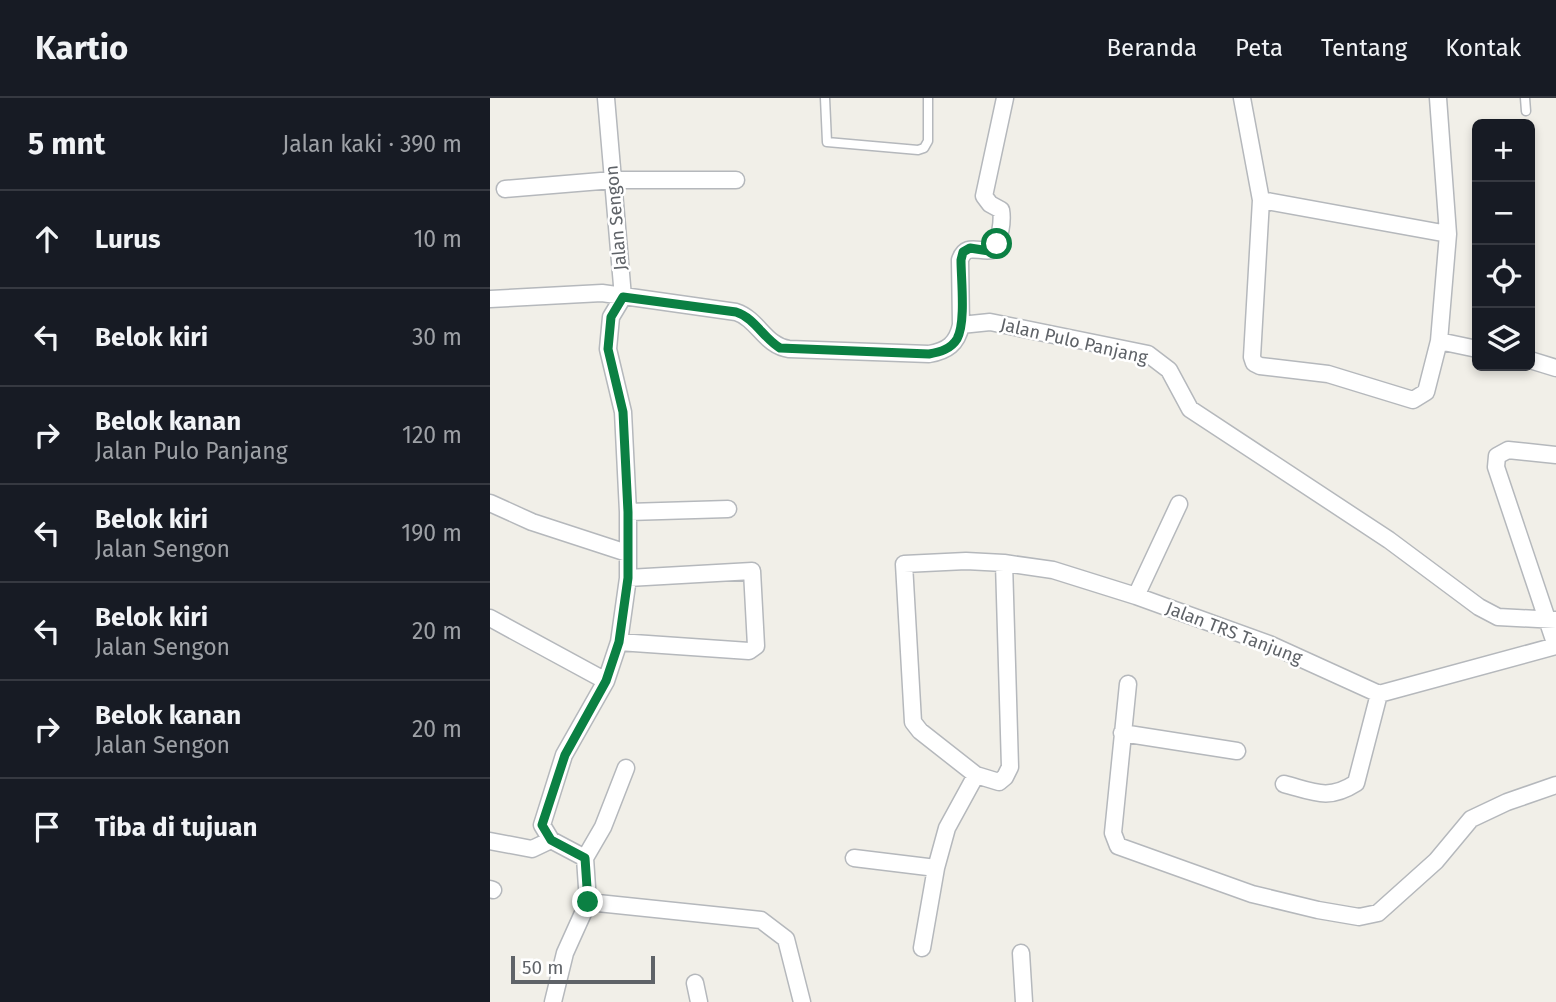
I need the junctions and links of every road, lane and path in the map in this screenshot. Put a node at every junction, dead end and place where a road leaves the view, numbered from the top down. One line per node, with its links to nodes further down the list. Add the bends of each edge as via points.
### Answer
1 (606, 98): 9 (street, Jalan Sengon)
2 (825, 98): 3 (lane, via 827,142 918,150 928,141)
3 (928, 98)
4 (1005, 98): 16 (street, via 984,196 1001,209 997,244 993,250 970,248 963,252)
5 (1242, 98): 12 (street)
6 (1438, 98): 13 (street)
7 (1525, 98): 8 (lane)
8 (1526, 111)
9 (612, 180): 10 (street); 11 (street); 14 (street, Jalan Sengon)
10 (736, 180)
11 (505, 189)
12 (1261, 200): 13 (street); 17 (street, via 1254,363 1328,374 1413,400 1426,392)
13 (1448, 234): 17 (street)
14 (623, 297): 15 (street, via 602,293); 16 (street, via 744,314 773,344 789,349 929,354 951,345); 25 (street, Jalan Sengon, via 611,317 608,349 623,412)
15 (490, 299)
16 (961, 325): 31 (street, Jalan Pulo Panjang, via 990,322 1148,354 1169,370 1191,410 1389,540 1479,607 1498,617)
17 (1439, 341): 18 (street)
18 (1472, 348)
19 (1535, 362): 20 (street)
20 (1556, 368)
21 (1556, 455): 31 (street, via 1507,450 1497,456 1496,467)
22 (490, 503): 26 (street)
23 (1179, 504): 29 (street)
24 (729, 509): 25 (street)
25 (628, 512): 26 (street, Jalan Sengon)
26 (626, 553): 28 (street, Jalan Sengon)
27 (1004, 563): 29 (street, Jalan TRS Tanjung, via 1053,570); 40 (street, via 1010,766 999,782); 40 (street, Jalan TRS Tanjung, via 904,564 914,722)
28 (628, 578): 32 (street, Jalan Sengon); 32 (street, via 752,571 756,646 749,651)
29 (1136, 596): 36 (street, Jalan TRS Tanjung, via 1269,644)
30 (490, 618): 34 (street)
31 (1553, 620): 33 (street)
32 (619, 642): 34 (street, Jalan Sengon)
33 (1556, 646): 36 (street)
34 (606, 681): 43 (street, Jalan Sengon, via 565,755 542,825)
35 (1128, 684): 37 (street)
36 (1379, 694): 41 (street, via 1356,783 1325,795)
37 (1122, 733): 38 (street); 42 (street, via 1112,833 1118,846 1252,894 1359,917 1378,913 1436,861 1471,819)
38 (1237, 751)
39 (626, 768): 45 (street, via 603,827)
40 (976, 775): 47 (street, via 947,828)
41 (1284, 784)
42 (1556, 785)
43 (551, 840): 44 (street, via 532,849); 45 (street)
44 (490, 841)
45 (585, 858): 48 (street)
46 (854, 858): 47 (street)
47 (936, 867): 49 (street)
48 (588, 902): 52 (street, via 565,953); 54 (street, via 761,920 786,939)
49 (922, 948)
50 (1021, 953): 55 (street)
51 (695, 983): 53 (street)
52 (553, 1002)
53 (699, 1002)
54 (802, 1002)
55 (1024, 1002)

